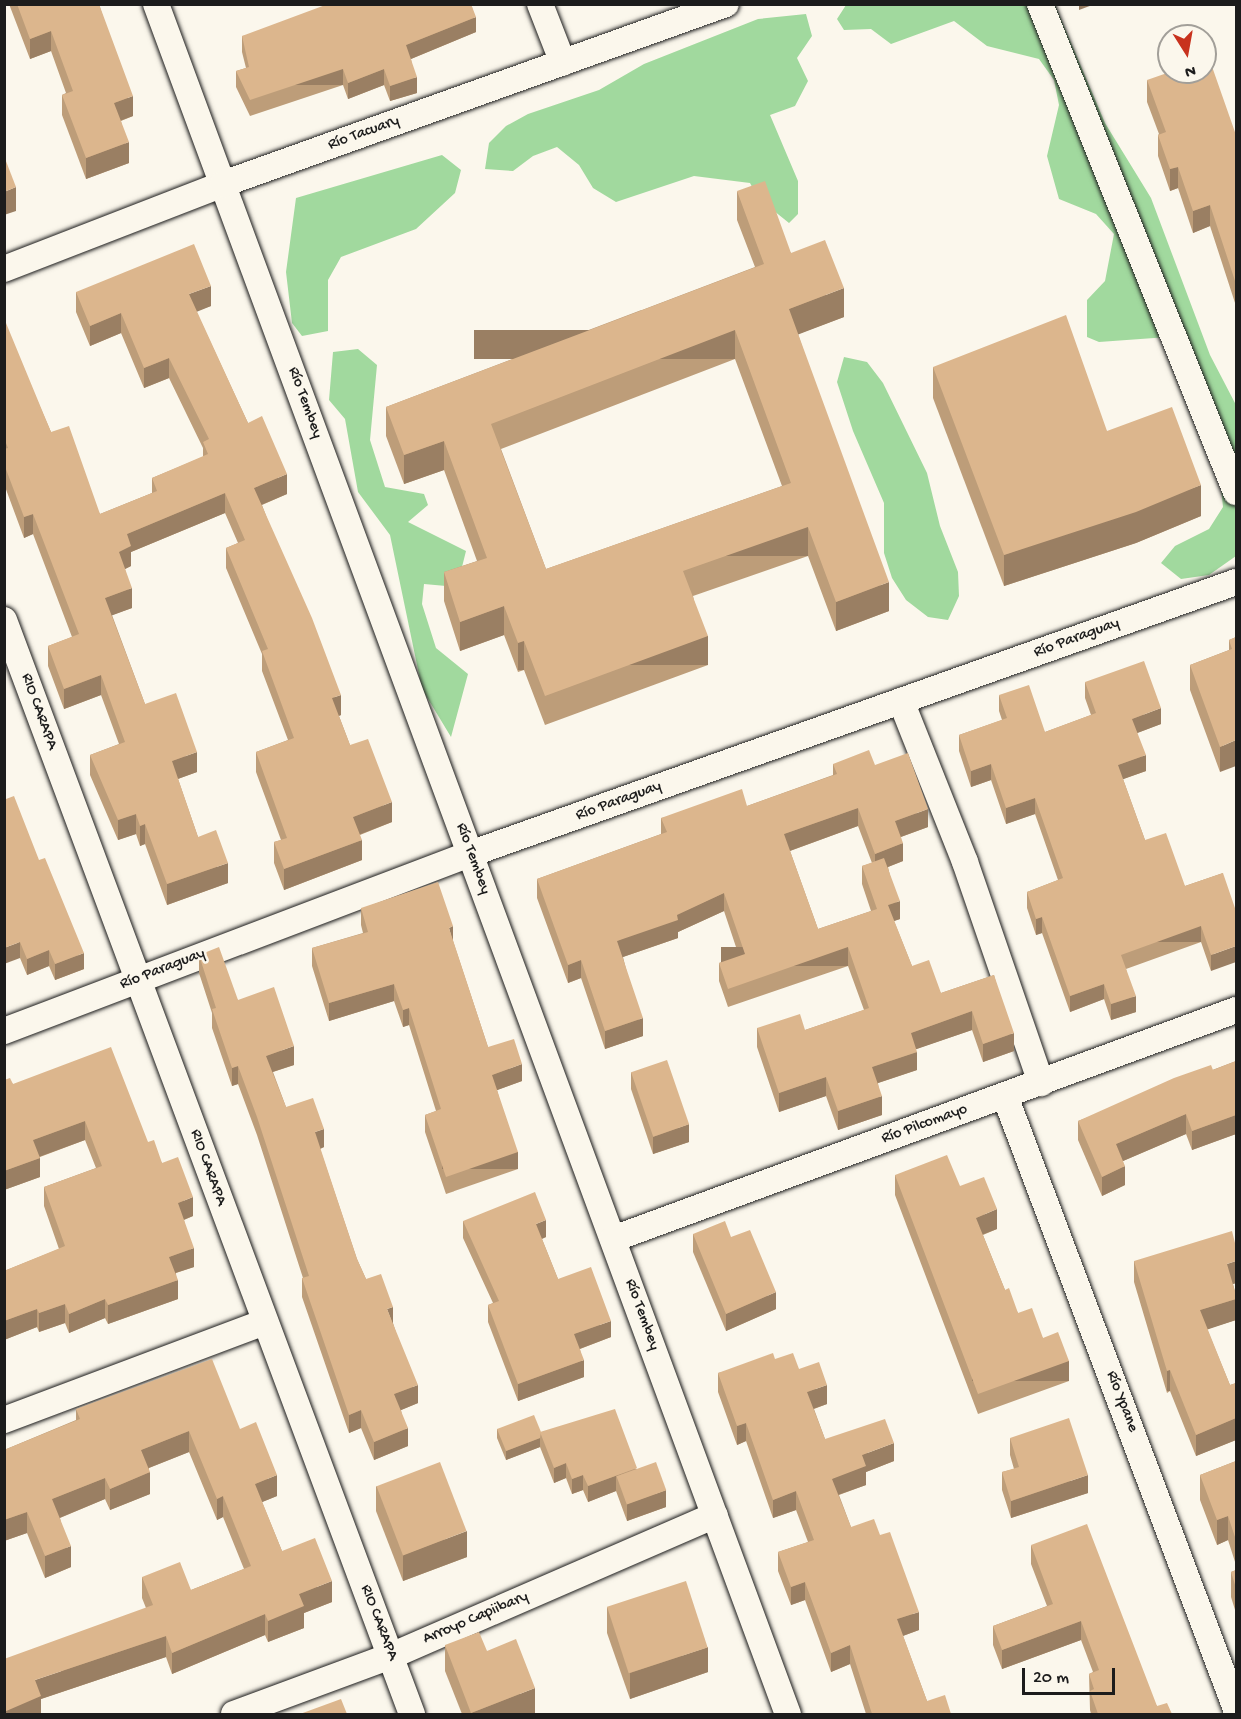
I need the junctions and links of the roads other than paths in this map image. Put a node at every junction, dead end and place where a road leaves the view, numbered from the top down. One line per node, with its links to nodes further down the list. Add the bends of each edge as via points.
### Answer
1 (156, 4): 6 (street, Río Tembey)
2 (540, 4): 5 (street)
3 (726, 4): 5 (street, Río Tacuary)
4 (1040, 4): 8 (street)
5 (563, 63): 6 (street, Río Tacuary)
6 (223, 184): 7 (street, Río Tacuary); 13 (street, Río Tembey)
7 (4, 269)
8 (1236, 492)
9 (1236, 582): 12 (street, Río Paraguay)
10 (4, 620): 11 (street, RIO CARAPA)
11 (12, 666): 14 (street, RIO CARAPA)
12 (902, 701): 13 (street, Río Paraguay); 17 (street, via 965,862)
13 (470, 854): 14 (street, Río Paraguay); 19 (street, Río Tembey)
14 (138, 980): 16 (street, Río Paraguay); 20 (street, RIO CARAPA)
15 (1236, 1010): 17 (street, Río Pilcomayo)
16 (4, 1031)
17 (1041, 1083): 18 (street, Río Pilcomayo)
18 (1005, 1096): 19 (street, Río Pilcomayo); 24 (street, Río Ypane)
19 (612, 1239): 22 (street, Río Tembey)
20 (265, 1322): 21 (street); 23 (street, RIO CARAPA)
21 (4, 1420)
22 (714, 1515): 23 (street, Arroyo Capiibary); 27 (street, Río Tembey)
23 (391, 1656): 25 (street, Arroyo Capiibary); 26 (street, RIO CARAPA)
24 (1236, 1709)
25 (234, 1714)
26 (412, 1714)
27 (788, 1714)

